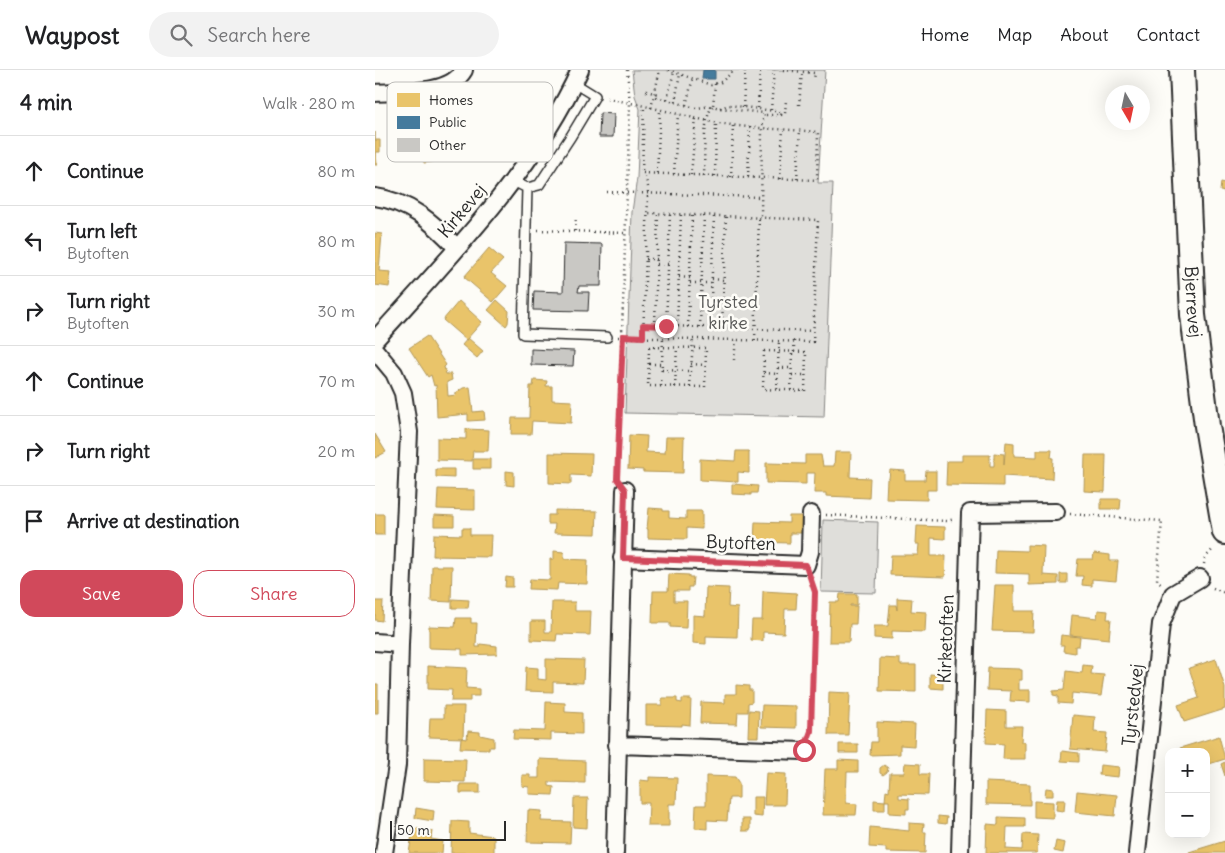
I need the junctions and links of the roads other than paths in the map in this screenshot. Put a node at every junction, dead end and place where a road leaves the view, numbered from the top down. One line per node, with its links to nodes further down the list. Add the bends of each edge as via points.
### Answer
1 (464, 70): 4 (street)
2 (1182, 70): 16 (street, Bjerrevej, via 1193,315)
3 (577, 76): 5 (street, Kirkevej); 7 (lane, via 595,96 539,185)
4 (451, 82)
5 (553, 120)
6 (531, 162): 7 (street, Kirkevej)
7 (520, 184): 9 (street, Kirkevej); 10 (lane, via 526,229 523,334)
8 (375, 197): 9 (street, via 386,198 413,210 437,226)
9 (457, 248): 11 (street, Kirkevej)
10 (607, 337)
11 (375, 340)
12 (375, 350): 20 (street, via 394,373 403,393 409,432)
13 (625, 490): 17 (street)
14 (1056, 512): 25 (street, Kirketoften, via 970,512)
15 (811, 514): 17 (street, Bytoften, via 811,552 806,565)
16 (1225, 532)
17 (623, 558): 21 (street)
18 (1200, 578): 26 (street, Tyrstedvej, via 1173,594 1161,624)
19 (375, 642): 20 (street)
20 (400, 644): 23 (street, via 397,765)
21 (617, 744): 22 (street); 24 (street)
22 (804, 750)
23 (384, 853)
24 (615, 853)
25 (960, 853)
26 (1137, 853)

